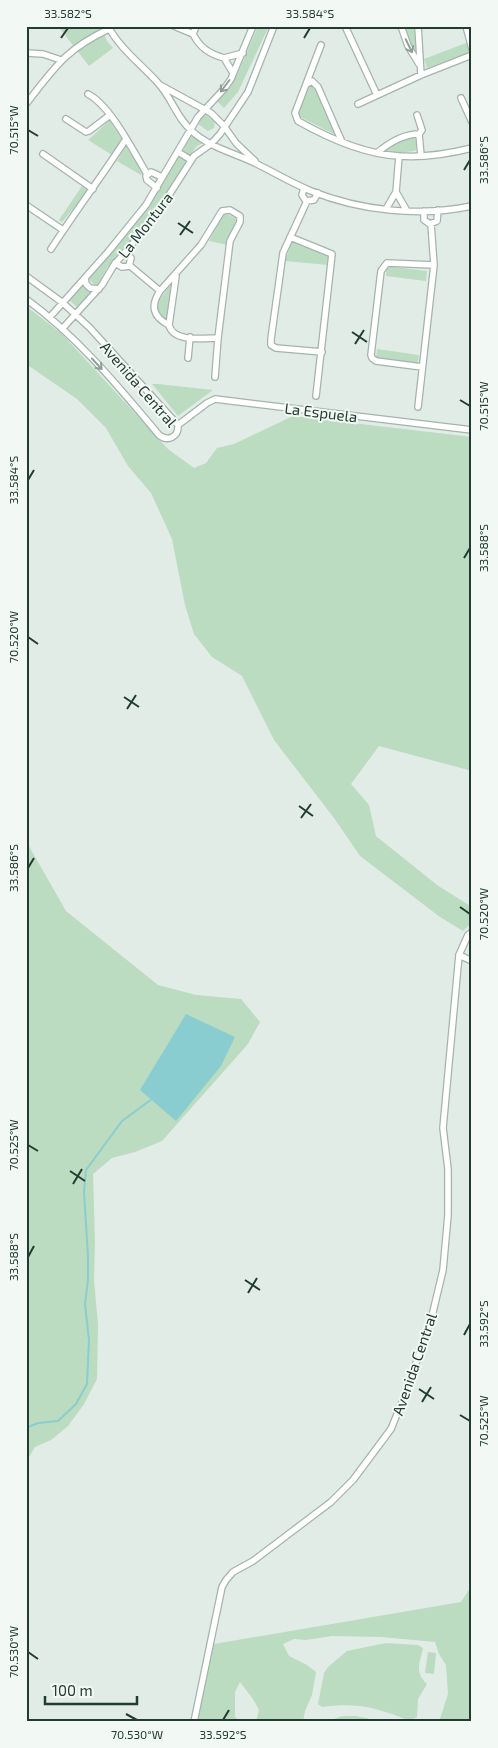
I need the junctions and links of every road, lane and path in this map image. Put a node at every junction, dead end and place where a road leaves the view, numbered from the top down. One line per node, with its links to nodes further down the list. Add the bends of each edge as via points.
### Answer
1 (174, 26): 10 (street)
2 (196, 26): 10 (street)
3 (253, 26): 14 (street, La Montura)
4 (274, 26): 33 (street, La Montura, via 248,92)
5 (345, 26): 24 (street)
6 (401, 26): 18 (street, one-way to 18)
7 (418, 26): 18 (street)
8 (466, 26): 12 (street)
9 (109, 28): 17 (street); 21 (street, via 126,51)
10 (193, 34): 16 (street, via 206,50)
11 (321, 45): 22 (street)
12 (472, 49)
13 (26, 53): 17 (street)
14 (243, 53): 16 (street); 19 (street, La Montura)
15 (472, 55): 20 (street)
16 (224, 58): 19 (street)
17 (61, 60): 26 (street)
18 (419, 64): 20 (street)
19 (233, 73): 28 (street, La Montura, one-way to 28, via 224,89)
20 (421, 75): 24 (street)
21 (160, 84): 28 (street); 34 (street)
22 (306, 86): 37 (street, via 312,81 318,88); 37 (street, via 295,113 296,120)
23 (88, 94): 29 (street)
24 (376, 95): 27 (street)
25 (461, 98): 32 (street)
26 (26, 104)
27 (358, 104)
28 (204, 109): 33 (street); 34 (street, La Montura)
29 (110, 115): 31 (street, via 86,132); 36 (street)
30 (417, 115): 35 (street, via 422,130)
31 (66, 118)
32 (472, 122)
33 (224, 126): 38 (street, La Montura); 46 (street)
34 (190, 130): 38 (street); 40 (street, La Montura)
35 (419, 134): 41 (street, via 388,144); 44 (street)
36 (126, 139): 47 (street); 51 (street)
37 (342, 142): 41 (street)
38 (211, 144): 45 (street, La Montura); 46 (street)
39 (472, 148): 44 (street)
40 (178, 152): 45 (street); 48 (street, La Montura)
41 (378, 152): 43 (street)
42 (43, 154): 51 (street)
43 (399, 156): 44 (street); 52 (street)
44 (421, 156)
45 (191, 160): 65 (street, La Montura, via 159,211)
46 (258, 164): 50 (street)
47 (147, 174): 48 (street, via 152,172); 49 (street, via 146,180)
48 (162, 177): 49 (street, La Montura)
49 (157, 188): 71 (street, La Montura)
50 (304, 188): 53 (street); 54 (street, via 302,195)
51 (93, 189): 62 (street)
52 (396, 192): 57 (street); 59 (street)
53 (318, 194): 54 (street, via 314,200); 57 (street)
54 (307, 201): 63 (street)
55 (26, 205): 62 (street)
56 (472, 206): 58 (street)
57 (386, 209): 59 (street)
58 (438, 210): 60 (street); 61 (street, via 437,221)
59 (407, 211): 60 (street)
60 (424, 211): 61 (street, via 424,220)
61 (431, 224): 68 (street)
62 (63, 230): 64 (street)
63 (290, 236): 82 (street, via 332,254); 82 (street, via 283,252 272,345)
64 (51, 249)
65 (125, 252): 66 (street, La Montura); 67 (street, via 132,258)
66 (115, 263): 67 (street, via 125,268); 72 (street, La Montura)
67 (129, 265): 73 (street)
68 (434, 265): 84 (street); 84 (street, via 387,263 384,266 371,355 376,361)
69 (26, 276): 75 (street, Avenida Central)
70 (176, 276): 73 (street); 78 (street); 81 (street, via 222,211 230,210 240,216 230,241)
71 (85, 278): 72 (street, via 90,288); 75 (street, La Montura)
72 (99, 289): 76 (street, La Montura)
73 (160, 291): 78 (street, via 154,310)
74 (26, 299): 77 (street, Avenida Central)
75 (63, 303): 76 (street, Avenida Central); 77 (street, La Montura)
76 (75, 315): 79 (street, La Montura); 88 (street, Avenida Central, via 117,356)
77 (50, 317): 79 (street, Avenida Central)
78 (169, 325): 80 (street, via 179,336)
79 (62, 329): 88 (street, Avenida Central, one-way to 88, via 161,437 174,437)
80 (190, 337): 81 (street); 83 (street)
81 (218, 338): 85 (street)
82 (322, 352): 86 (street)
83 (188, 358)
84 (422, 367): 87 (street)
85 (215, 377)
86 (316, 396)
87 (418, 407)
88 (178, 425): 89 (street, La Espuela, via 215,399)
89 (472, 430)
90 (472, 932): 91 (street, Avenida Central)
91 (459, 955): 92 (street); 93 (street, Avenida Central, via 444,1128 448,1215 443,1270 432,1316 407,1390 391,1429 353,1480 331,1502 226,1580)
92 (472, 961)
93 (194, 1722)

